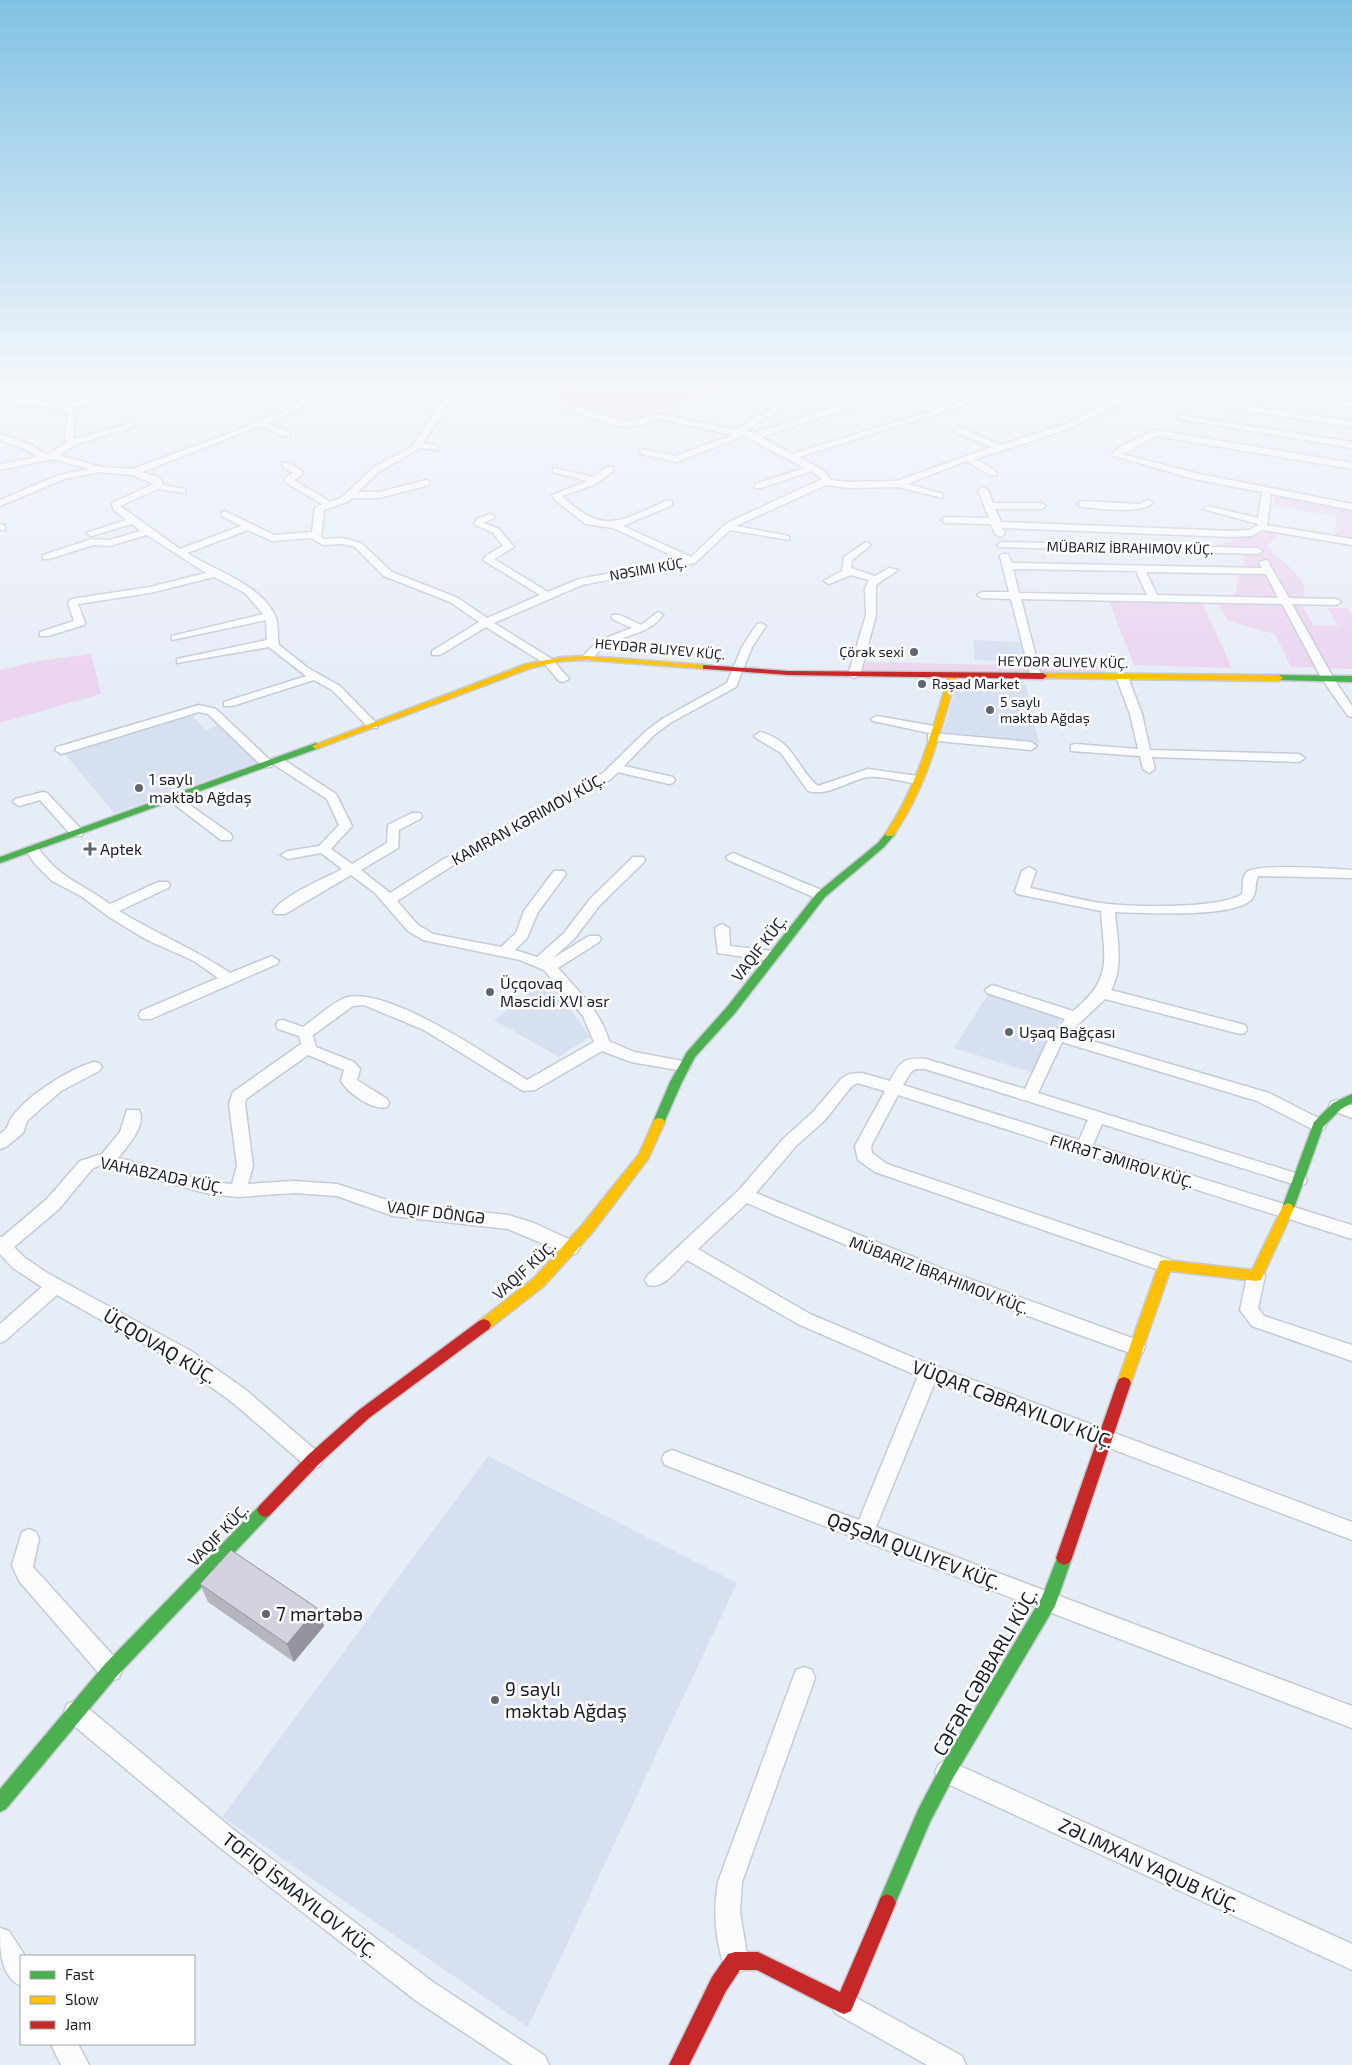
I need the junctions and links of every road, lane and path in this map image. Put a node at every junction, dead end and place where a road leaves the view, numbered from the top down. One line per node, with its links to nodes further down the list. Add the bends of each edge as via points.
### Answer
1 (49, 482): 20 (street)
2 (159, 482): 13 (street)
3 (292, 482): 24 (street)
4 (364, 482): 18 (street)
5 (425, 482): 18 (street, via 378,495)
6 (591, 482): 37 (street, via 561,492 558,498 584,520)
7 (769, 482): 14 (street)
8 (825, 482): 38 (street, NƏSIMI KÜÇ., via 738,520)
9 (827, 482): 12 (street, via 849,486)
10 (902, 482): 12 (street)
11 (1227, 482): 16 (street)
12 (898, 484): 19 (street)
13 (157, 486): 17 (street); 33 (street, via 115,505)
14 (758, 486)
15 (983, 490): 25 (street)
16 (1267, 490): 27 (street); 35 (street)
17 (182, 491)
18 (352, 495): 24 (street)
19 (940, 496)
20 (0, 503)
21 (669, 503): 37 (street)
22 (1148, 503): 31 (street)
23 (1082, 504): 31 (street)
24 (329, 505): 42 (street, via 318,510)
25 (990, 506): 26 (street); 34 (street)
26 (1041, 506)
27 (1352, 507)
28 (1208, 509): 35 (street)
29 (225, 514): 36 (street)
30 (490, 517): 59 (street, via 479,524 496,532 509,548 488,560)
31 (1120, 518): 34 (street); 40 (street)
32 (946, 520): 34 (street)
33 (133, 521): 39 (street); 41 (street)
34 (997, 523): 46 (street)
35 (1262, 524): 40 (street); 44 (street)
36 (249, 526): 42 (street, via 272,538); 48 (street)
37 (615, 526): 50 (street)
38 (727, 528): 43 (street); 50 (street, NƏSIMI KÜÇ.)
39 (148, 532): 48 (street); 49 (street, via 109,543 92,542)
40 (1251, 532): 47 (street)
41 (91, 533)
42 (316, 535): 68 (street, via 323,542 343,540 358,545 388,574 454,600)
43 (786, 538)
44 (1352, 542)
45 (866, 545): 55 (street, via 847,559)
46 (1002, 545): 47 (street, MÜBARIZ İBRAHIMOV KÜÇ.); 51 (street)
47 (1258, 551): 54 (street)
48 (181, 552): 56 (street)
49 (46, 556)
50 (692, 561): 59 (street, NƏSIMI KÜÇ., via 592,578)
51 (1008, 566): 52 (street); 61 (street)
52 (1140, 569): 54 (street); 62 (street)
53 (893, 570): 57 (street)
54 (1269, 571): 63 (street)
55 (848, 572): 57 (street); 58 (street)
56 (216, 574): 66 (street, via 248,588); 71 (street, via 150,590 75,601 80,623)
57 (876, 579): 79 (street, via 869,587 872,615)
58 (829, 581)
59 (547, 595): 68 (street, NƏSIMI KÜÇ.)
60 (982, 595): 61 (street)
61 (1015, 596): 62 (street); 82 (street)
62 (1153, 598): 63 (street)
63 (1285, 601): 64 (street); 85 (street)
64 (1336, 602)
65 (658, 615): 70 (street, via 654,621)
66 (270, 616): 72 (street); 73 (street)
67 (616, 617): 70 (street)
68 (487, 622): 74 (street, NƏSIMI KÜÇ.); 77 (street)
69 (761, 626): 78 (street, KAMRAN KƏRIMOV KÜÇ., via 747,647)
70 (640, 628): 75 (street, via 600,644)
71 (44, 634)
72 (176, 638)
73 (272, 643): 76 (street); 81 (street)
74 (436, 653)
75 (587, 658): 77 (street, HEYDƏR ƏLIYEV KÜÇ.); 78 (street, HEYDƏR ƏLIYEV KÜÇ.)
76 (181, 661)
77 (548, 661): 84 (street); 90 (street, HEYDƏR ƏLIYEV KÜÇ.)
78 (739, 671): 79 (street, HEYDƏR ƏLIYEV KÜÇ.); 99 (street, KAMRAN KƏRIMOV KÜÇ., via 732,685 678,714 650,734)
79 (854, 675): 80 (street, HEYDƏR ƏLIYEV KÜÇ.)
80 (953, 675): 82 (street, HEYDƏR ƏLIYEV KÜÇ.); 91 (street, VAQIF KÜÇ.)
81 (316, 676): 87 (street); 90 (street, via 336,688)
82 (1035, 676): 83 (street, HEYDƏR ƏLIYEV KÜÇ.)
83 (1122, 677): 85 (street, HEYDƏR ƏLIYEV KÜÇ.); 96 (street)
84 (563, 679)
85 (1328, 679): 86 (street, HEYDƏR ƏLIYEV KÜÇ.); 88 (street)
86 (1352, 679)
87 (228, 704)
88 (1352, 714)
89 (877, 719): 91 (street)
90 (373, 726): 98 (street, HEYDƏR ƏLIYEV KÜÇ.)
91 (933, 733): 93 (street); 102 (street, VAQIF KÜÇ.)
92 (760, 736): 102 (street, via 781,746 792,756 808,784 818,790 868,773)
93 (1031, 746)
94 (1075, 748): 96 (street)
95 (61, 750): 98 (street, via 199,708 212,711)
96 (1147, 753): 97 (street); 100 (street)
97 (1299, 758)
98 (272, 762): 103 (street, HEYDƏR ƏLIYEV KÜÇ.); 108 (street, via 332,797 346,826)
99 (618, 768): 101 (street); 120 (street, KAMRAN KƏRIMOV KÜÇ., via 447,863)
100 (1149, 769)
101 (669, 780)
102 (918, 780): 119 (street, VAQIF KÜÇ., via 907,812 890,836)
103 (174, 798): 106 (street, HEYDƏR ƏLIYEV KÜÇ.); 107 (street)
104 (19, 802): 106 (street, via 43,796)
105 (416, 816): 114 (street, via 393,828 393,845)
106 (77, 833): 109 (street, HEYDƏR ƏLIYEV KÜÇ.)
107 (226, 837)
108 (324, 848): 110 (street); 114 (street)
109 (32, 849): 112 (street, HEYDƏR ƏLIYEV KÜÇ.); 122 (street, via 58,878)
110 (288, 855)
111 (733, 857): 119 (street)
112 (0, 860)
113 (638, 860): 129 (street, via 595,902)
114 (353, 871): 120 (street, via 379,889); 123 (street, via 301,895)
115 (1029, 871): 121 (street, via 1022,891)
116 (560, 874): 126 (street, via 531,911 522,935)
117 (1352, 874): 121 (street, via 1264,871 1250,877 1250,891 1245,898 1234,902 1193,908)
118 (163, 885): 122 (street)
119 (821, 895): 127 (street, VAQIF KÜÇ.)
120 (388, 900): 126 (street, via 413,928 428,937)
121 (1108, 908): 132 (street, via 1111,959 1109,978)
122 (109, 910): 130 (street, via 152,937 199,958)
123 (280, 911)
124 (722, 928): 127 (street, via 722,947 727,952)
125 (594, 939): 129 (street)
126 (504, 953): 129 (street)
127 (773, 956): 141 (street, VAQIF KÜÇ.)
128 (272, 961): 130 (street)
129 (544, 964): 139 (street, via 594,1021)
130 (229, 978): 133 (street)
131 (992, 990): 134 (street)
132 (1102, 992): 134 (street); 136 (street)
133 (146, 1015)
134 (1076, 1017): 138 (street)
135 (283, 1025): 137 (street)
136 (1240, 1029)
137 (306, 1033): 139 (street, via 349,1002 365,1000 429,1026 529,1086); 140 (street)
138 (1059, 1036): 144 (street); 151 (street, via 1263,1098)
139 (602, 1044): 141 (street, via 613,1052 637,1060)
140 (307, 1049): 146 (street, via 349,1066 352,1069 349,1080 352,1086); 156 (street, VAHABZADƏ KÜÇ., via 239,1096 237,1104 245,1166)
141 (683, 1066): 161 (street, VAQIF KÜÇ., via 644,1156)
142 (94, 1067): 152 (street, via 55,1087 19,1119 17,1129)
143 (893, 1089): 144 (street, via 905,1068 913,1063); 153 (street, FIKRƏT ƏMIROV KÜÇ.); 157 (street, FIKRƏT ƏMIROV KÜÇ., via 862,1078 846,1083); 163 (street, via 863,1146 864,1156 881,1168)
144 (1029, 1096): 150 (street)
145 (1352, 1098): 147 (street)
146 (381, 1103)
147 (1337, 1106): 148 (street); 151 (street)
148 (1352, 1112)
149 (133, 1114): 154 (street, via 127,1135)
150 (1097, 1117): 153 (street); 155 (street)
151 (1318, 1125): 155 (street)
152 (0, 1143)
153 (1083, 1149): 158 (street, FIKRƏT ƏMIROV KÜÇ.)
154 (106, 1160): 156 (street, VAHABZADƏ KÜÇ., via 210,1188); 160 (street, VAHABZADƏ KÜÇ., via 92,1160 86,1164 53,1204)
155 (1299, 1180): 158 (street)
156 (238, 1191): 161 (street, VAQIF DÖNGƏ, via 299,1188 351,1193 393,1209 508,1222)
157 (745, 1195): 162 (street, FIKRƏT ƏMIROV KÜÇ.); 168 (street, MÜBARIZ İBRAHIMOV KÜÇ., via 914,1267)
158 (1286, 1212): 159 (street, FIKRƏT ƏMIROV KÜÇ.); 164 (street)
159 (1352, 1232)
160 (1, 1244): 166 (street, ÜÇQOVAQ KÜÇ., via 19,1264)
161 (571, 1248): 173 (street, VAQIF KÜÇ., via 539,1282 364,1414)
162 (686, 1251): 165 (street, FIKRƏT ƏMIROV KÜÇ.); 170 (street, via 804,1319)
163 (1165, 1265): 164 (street); 168 (street)
164 (1256, 1276): 169 (street, via 1249,1310 1258,1321)
165 (654, 1280)
166 (55, 1286): 167 (street); 173 (street, ÜÇQOVAQ KÜÇ., via 184,1357 239,1396)
167 (0, 1335)
168 (1136, 1347): 171 (street)
169 (1352, 1353)
170 (929, 1372): 171 (street); 175 (street)
171 (1106, 1440): 174 (street); 177 (street)
172 (672, 1459): 175 (street, QƏŞƏM QULIYEV KÜÇ.)
173 (313, 1460): 178 (street, VAQIF KÜÇ.)
174 (1352, 1531)
175 (864, 1532): 177 (street, QƏŞƏM QULIYEV KÜÇ.)
176 (29, 1539): 178 (street, via 22,1565 26,1574)
177 (1048, 1602): 181 (street, QƏŞƏM QULIYEV KÜÇ.); 182 (street)
178 (111, 1670): 180 (street, VAQIF KÜÇ.)
179 (804, 1678): 186 (street, via 730,1882 726,1904)
180 (75, 1712): 183 (street, VAQIF KÜÇ.); 191 (street, via 226,1838 424,1991)
181 (1352, 1717)
182 (947, 1772): 185 (street, ZƏLIMXAN YAQUB KÜÇ.); 188 (street, via 924,1816)
183 (3, 1791)
184 (0, 1940): 187 (street)
185 (1352, 1958)
186 (735, 1961): 188 (street, via 758,1961); 192 (street, via 719,1984)
187 (20, 1971)
188 (844, 2004): 193 (street)
189 (65, 2045): 190 (street)
190 (76, 2065)
191 (536, 2065)
192 (679, 2065)
193 (953, 2065)

